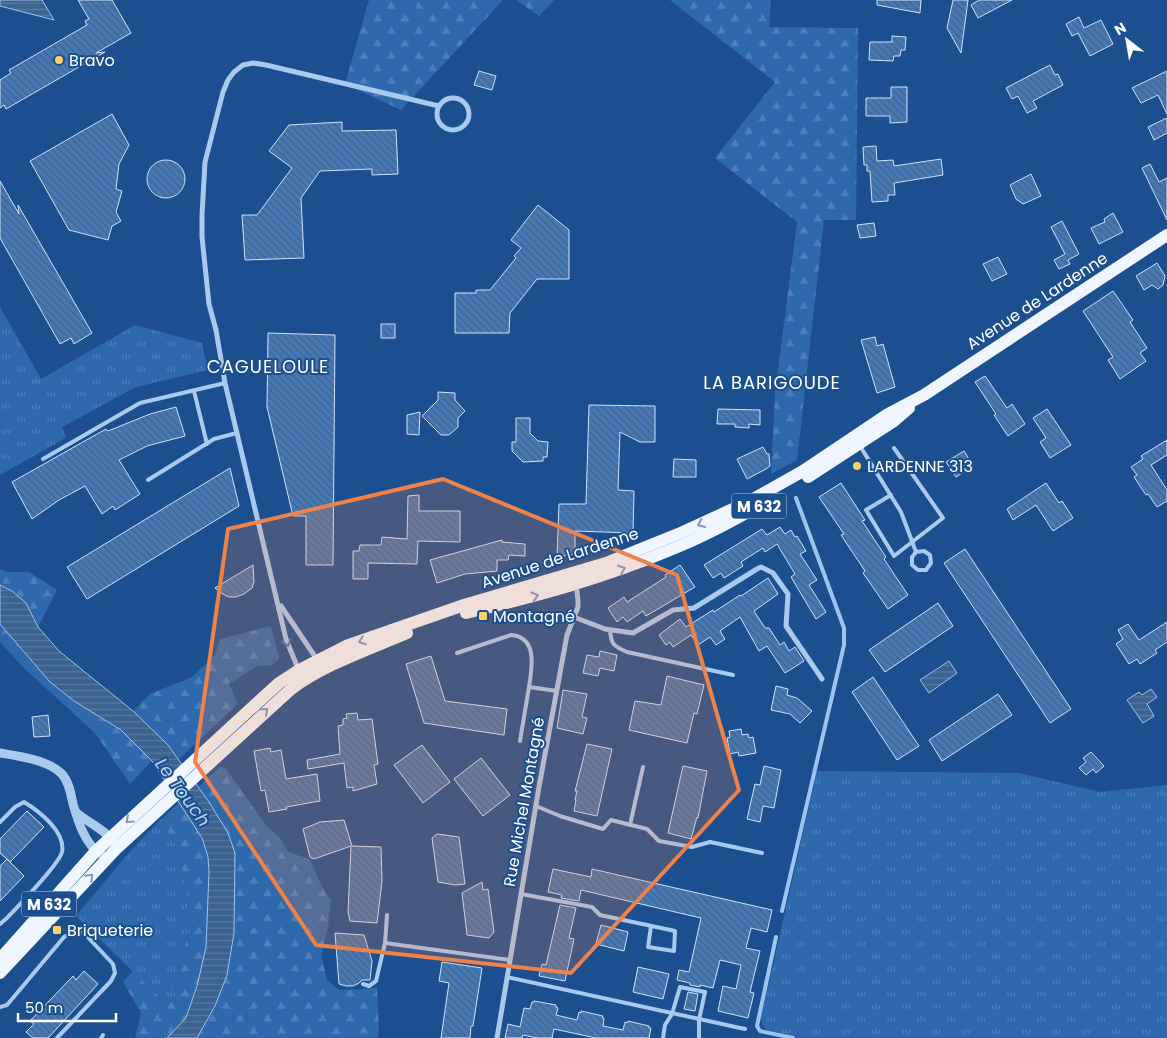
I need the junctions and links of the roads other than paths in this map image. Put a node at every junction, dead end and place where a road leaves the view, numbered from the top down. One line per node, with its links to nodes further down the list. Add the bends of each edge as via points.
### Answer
1 (439, 106): 1 (street, via 438,118 445,127 457,129 468,120 468,107 459,99 453,97); 3 (street, via 253,63 234,72 223,92 206,162 202,216 209,304)
2 (1167, 235): 6 (main road, Avenue de Lardenne / M 632, via 924,395 894,421)
3 (225, 383): 4 (lane); 5 (street)
4 (194, 390): 7 (lane); 9 (lane, via 140,403)
5 (237, 433): 7 (lane); 15 (street)
6 (857, 441): 11 (lane); 14 (main road, Avenue de Lardenne / M 632, via 748,502)
7 (207, 444): 10 (lane)
8 (894, 448): 12 (lane, via 943,518)
9 (43, 458)
10 (148, 480)
11 (891, 495): 12 (lane); 12 (lane, via 866,510 894,556)
12 (912, 542): 13 (lane)
13 (916, 552): 13 (lane, via 912,565 918,570 926,570 931,563 930,555 924,551)
14 (574, 579): 16 (street, Rue Michel Montagné, via 578,600); 19 (main road, Avenue de Lardenne / M 632, via 464,606 346,646)
15 (278, 603): 19 (street); 20 (street, one-way to 20, via 287,643)
16 (574, 617): 17 (street); 24 (street, Rue Michel Montagné, via 567,635)
17 (610, 630): 21 (lane, via 614,646 627,652); 22 (street, via 633,633 673,610 694,608 761,567 773,573 788,594 786,626)
18 (457, 653): 23 (lane, via 511,635 521,636 527,642 532,661)
19 (319, 665): 20 (main road, Avenue de Lardenne / M 632)
20 (303, 674): 32 (main road, M 632, via 279,684 205,759)
21 (733, 674)
22 (822, 679)
23 (529, 687): 24 (lane); 25 (lane)
24 (557, 691): 28 (street, Rue Michel Montagné)
25 (520, 741)
26 (0, 752): 29 (street, via 30,758 63,775)
27 (643, 767): 31 (lane)
28 (536, 806): 31 (lane, via 603,829 611,820); 35 (street, Rue Michel Montagné)
29 (77, 813): 32 (street); 34 (street, via 80,827 92,847)
30 (0, 822): 37 (lane, via 24,802 56,829 62,845 62,852 53,867)
31 (630, 825): 33 (lane, via 647,829 659,841 692,847 710,842)
32 (114, 842): 34 (main road, M 632)
33 (762, 853)
34 (102, 854): 40 (main road, M 632); 42 (main road, M 632, one-way to 34)
35 (521, 894): 38 (lane, via 592,907 600,915); 41 (street, Rue Michel Montagné)
36 (388, 915): 39 (lane)
37 (0, 924)
38 (651, 926): 38 (lane, via 675,931 674,951 648,947)
39 (385, 943): 41 (lane); 44 (lane, via 376,981 369,986)
40 (0, 959)
41 (510, 960): 43 (street, Rue Michel Montagné)
42 (0, 973)
43 (507, 977): 46 (lane); 50 (street, Rue Michel Montagné)
44 (363, 984)
45 (0, 1007): 49 (lane, via 7,1004 64,937 83,932 112,964 115,973)
46 (672, 1014): 47 (lane); 47 (lane, via 680,987 705,992); 51 (lane, via 665,1025)
47 (699, 1020): 48 (lane); 52 (lane)
48 (746, 1029)
49 (57, 1038)
50 (497, 1038)
51 (663, 1038)
52 (699, 1038)

